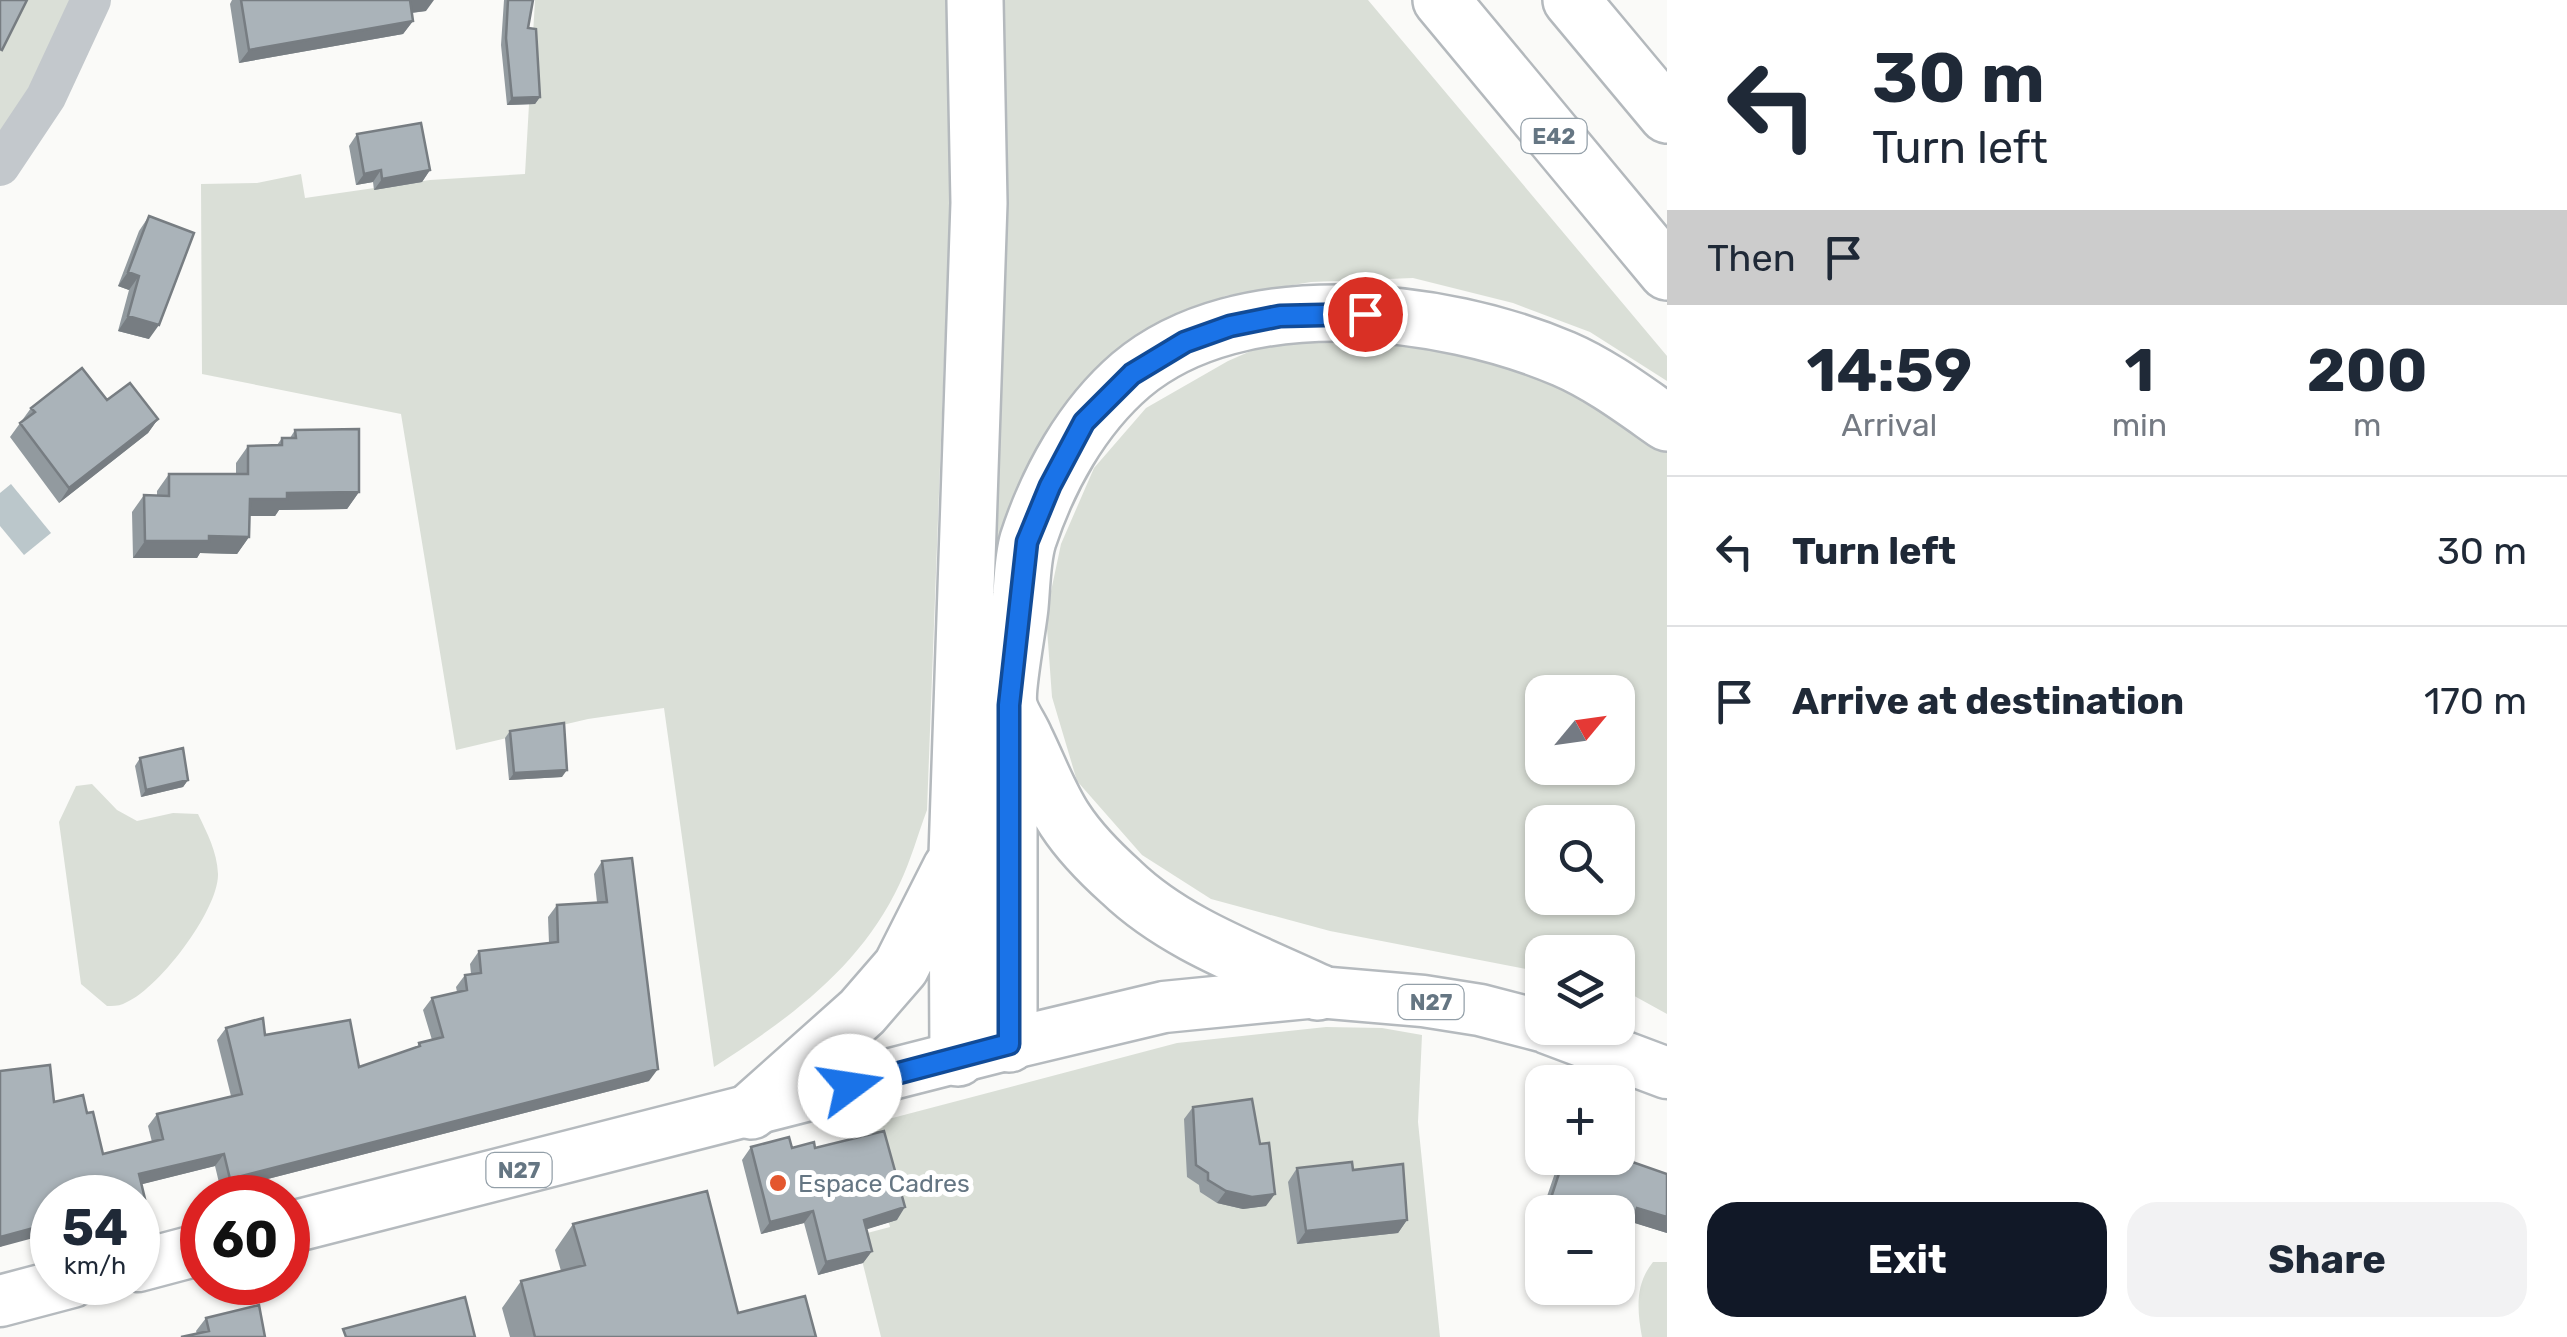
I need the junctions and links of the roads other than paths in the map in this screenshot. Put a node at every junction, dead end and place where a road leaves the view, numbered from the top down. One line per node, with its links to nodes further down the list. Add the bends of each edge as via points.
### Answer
1 (91, 0): 6 (street, via 46,96)
2 (975, 0): 10 (highway, via 980,204)
3 (1441, 0): 7 (highway, E42)
4 (1571, 0): 5 (highway)
5 (1667, 115)
6 (0, 166)
7 (1667, 272)
8 (1667, 423): 9 (highway, via 1566,360 1453,322 1394,314 1280,316 1185,342 1132,374 1084,422 1050,486 1027,542)
9 (1009, 705): 11 (highway, via 1065,820 1122,884 1160,916); 14 (highway)
10 (957, 856): 14 (highway); 16 (highway, via 901,966 862,1012)
11 (1318, 992): 12 (main road, N27, via 1423,1001); 14 (main road, N27, via 1164,1008)
12 (1525, 1022)
13 (1593, 1045): 15 (main road, N27)
14 (984, 1051): 16 (main road, N27)
15 (1667, 1073)
16 (750, 1112): 17 (main road, N27)
17 (310, 1222)
18 (30, 1293): 19 (main road)
19 (0, 1301)

